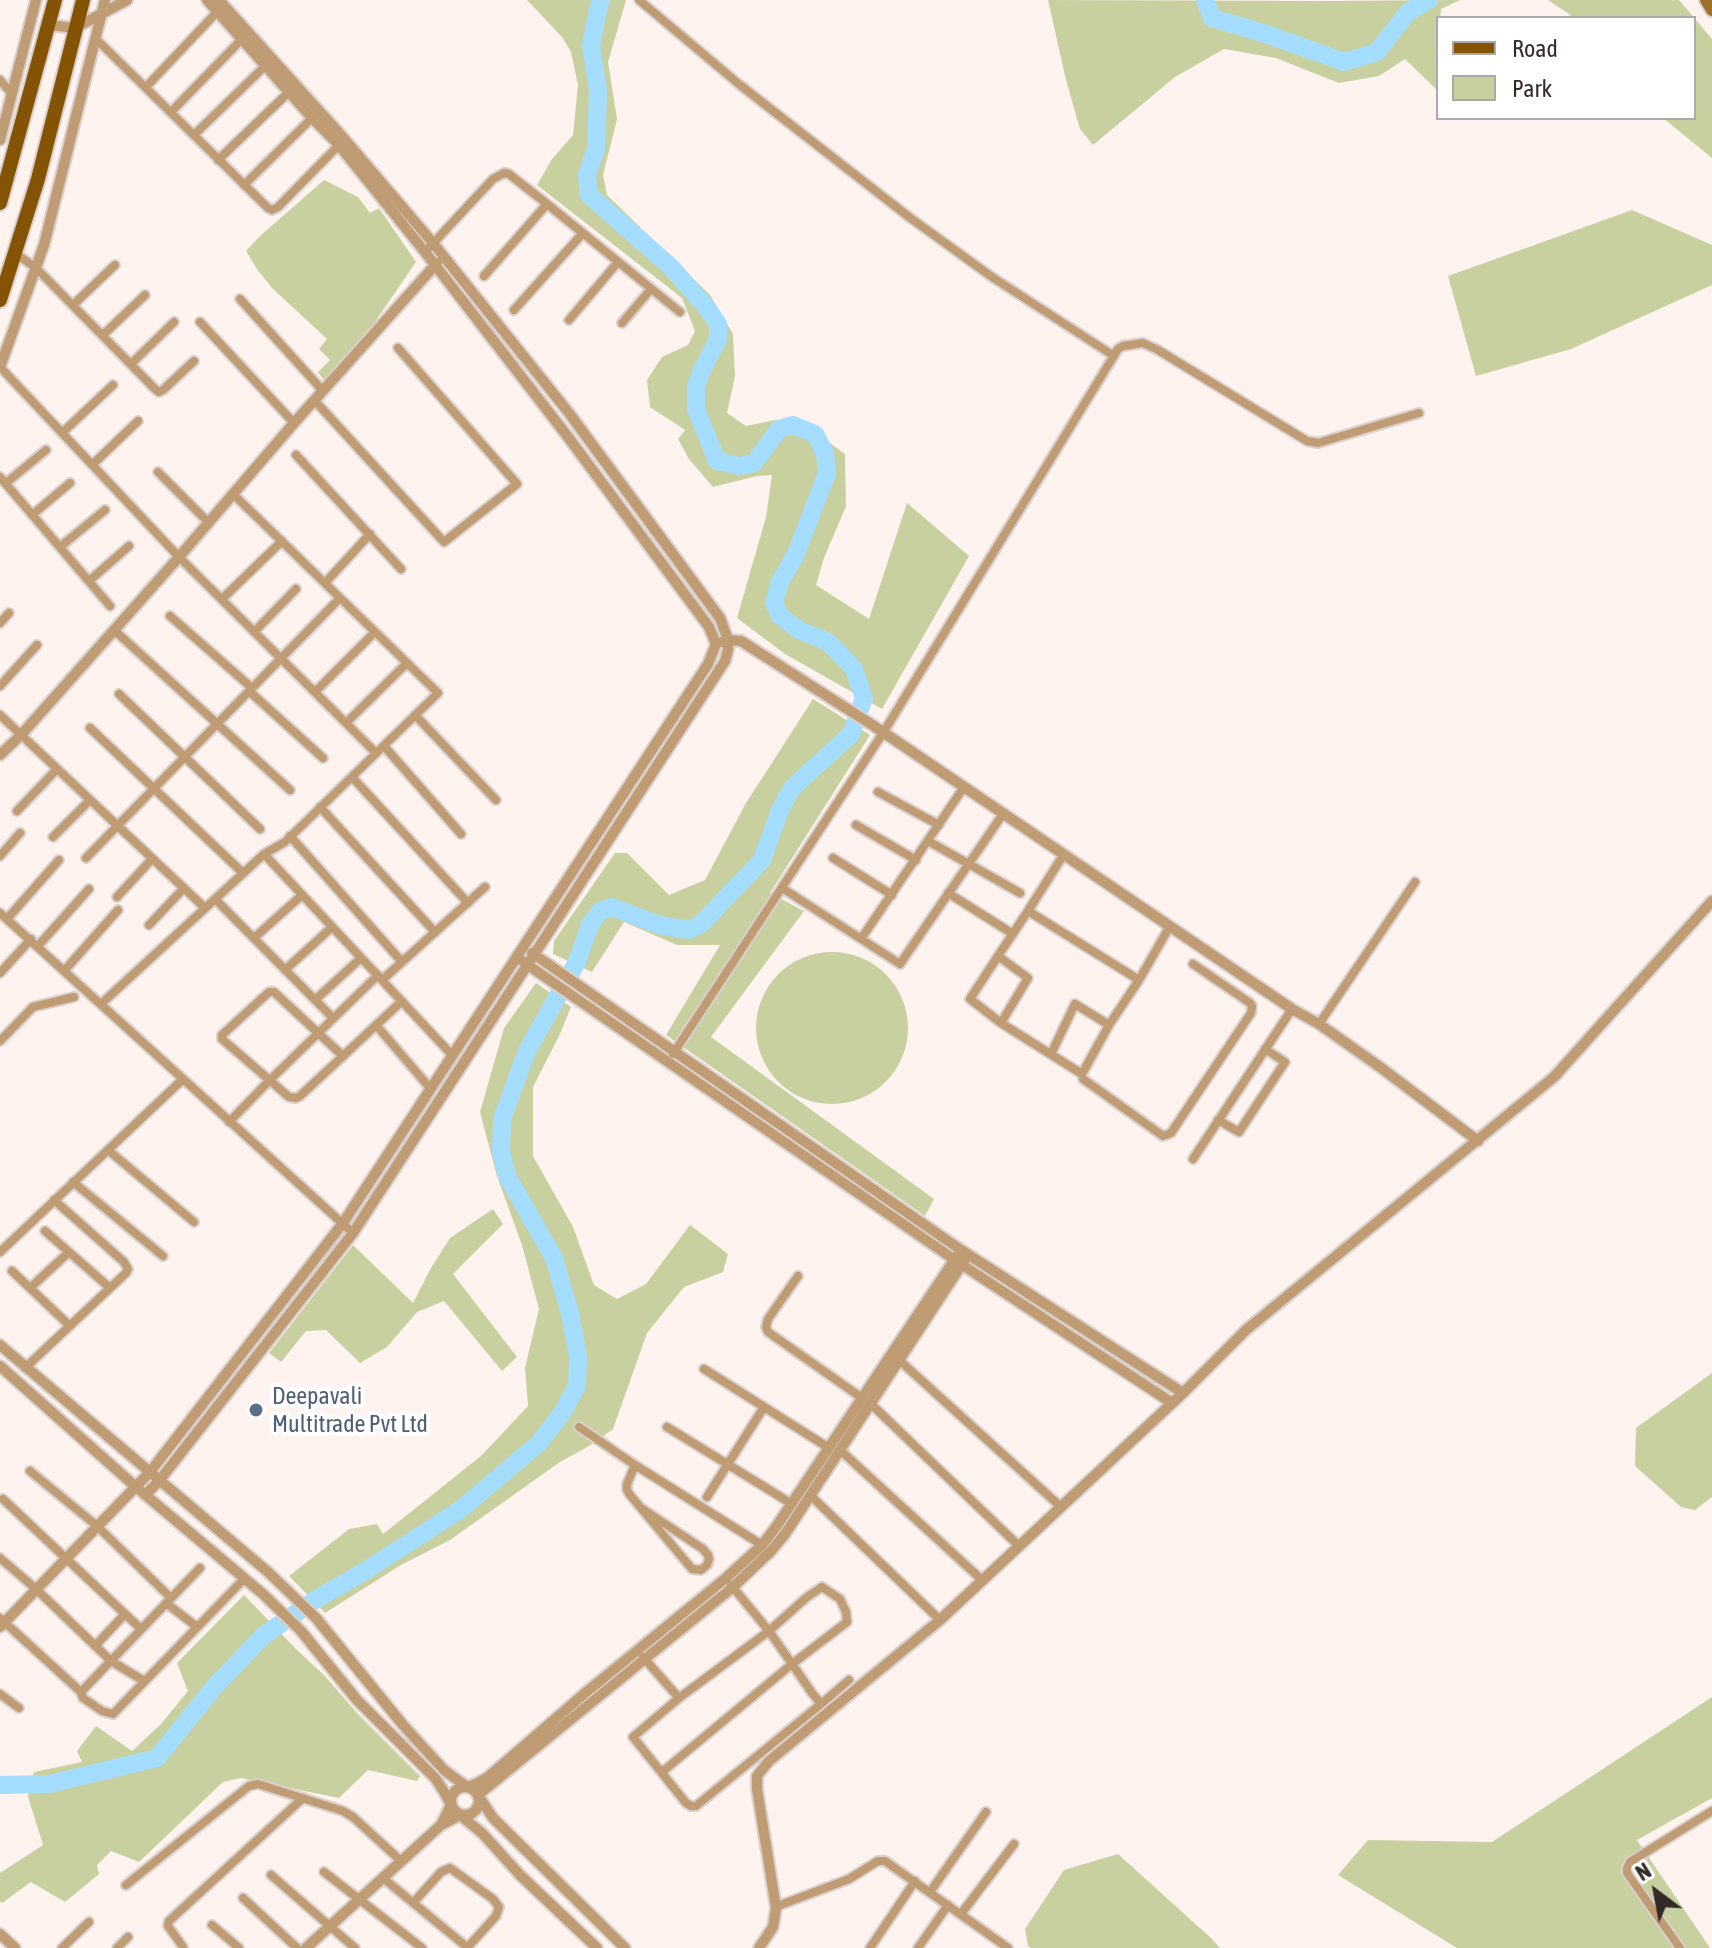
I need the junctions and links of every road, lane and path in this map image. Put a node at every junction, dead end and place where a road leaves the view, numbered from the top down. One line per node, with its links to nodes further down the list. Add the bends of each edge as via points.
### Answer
1 (36, 0): 21 (street)
2 (55, 0): 13 (main road)
3 (83, 0): 14 (main road)
4 (105, 0): 12 (street)
5 (127, 0): 12 (street)
6 (207, 0): 11 (street)
7 (219, 0): 32 (street)
8 (639, 0): 53 (street, via 909,217)
9 (1706, 0): 10 (main road)
10 (1712, 10)
11 (217, 12): 16 (street); 19 (street)
12 (101, 14): 14 (street); 15 (street)
13 (49, 25): 14 (street); 29 (main road)
14 (75, 28): 34 (main road)
15 (95, 38): 19 (street); 38 (street)
16 (242, 39): 17 (street); 22 (street)
17 (265, 66): 20 (street); 24 (street)
18 (0, 80): 21 (street)
19 (146, 87): 22 (street)
20 (289, 92): 23 (street); 27 (street)
21 (12, 94): 25 (street)
22 (171, 112): 24 (street)
23 (312, 118): 26 (street); 28 (street)
24 (194, 135): 27 (street)
25 (0, 140)
26 (339, 145): 28 (street, via 275,209); 33 (street)
27 (218, 160): 28 (street)
28 (244, 185)
29 (1, 193)
30 (547, 204): 31 (street); 32 (street, via 504,173); 39 (street)
31 (583, 233): 36 (street); 45 (street)
32 (433, 243): 33 (street); 35 (street)
33 (425, 252): 35 (street)
34 (15, 253): 38 (street); 43 (main road)
35 (439, 261): 58 (street); 92 (street, via 596,449 720,618); 93 (street, via 709,627)
36 (618, 262): 40 (street); 47 (street)
37 (115, 265): 44 (street)
38 (36, 268): 44 (street); 56 (street)
39 (484, 276)
40 (651, 289): 46 (street); 50 (street)
41 (145, 295): 51 (street)
42 (240, 299): 58 (street)
43 (0, 300)
44 (73, 305): 51 (street)
45 (514, 310)
46 (680, 312)
47 (569, 320)
48 (174, 322): 55 (street)
49 (200, 322): 62 (street)
50 (622, 323)
51 (103, 335): 55 (street)
52 (398, 348): 59 (street, via 517,484 444,542)
53 (1114, 356): 60 (street, via 1123,346 1143,343 1307,441 1318,443); 106 (street)
54 (194, 361): 55 (street, via 159,392)
55 (131, 364)
56 (0, 367): 63 (street)
57 (113, 385): 63 (street)
58 (323, 391): 59 (street)
59 (315, 401): 62 (street)
60 (1419, 413)
61 (138, 421): 66 (street)
62 (294, 423): 70 (street)
63 (62, 433): 66 (street)
64 (46, 450): 68 (street)
65 (296, 455): 74 (street)
66 (92, 465): 78 (street)
67 (158, 472): 73 (street)
68 (3, 480): 72 (street)
69 (70, 483): 72 (street)
70 (233, 494): 73 (street); 75 (street)
71 (105, 510): 77 (street)
72 (32, 515): 77 (street)
73 (208, 522): 78 (street)
74 (370, 534): 79 (street); 81 (street)
75 (282, 541): 81 (street); 84 (street)
76 (129, 546): 80 (street)
77 (60, 547): 80 (street)
78 (179, 557): 84 (street); 89 (street)
79 (401, 569)
80 (89, 581): 85 (street)
81 (325, 583): 83 (street)
82 (296, 589): 90 (street)
83 (340, 598): 91 (street); 95 (street)
84 (222, 599): 90 (street)
85 (110, 606)
86 (9, 613): 88 (street)
87 (170, 616): 98 (street)
88 (0, 623)
89 (114, 630): 103 (street); 107 (street)
90 (254, 632): 95 (street)
91 (375, 632): 96 (street); 99 (street)
92 (728, 640): 93 (street); 106 (street, via 741,641); 170 (street, via 725,661)
93 (716, 644): 169 (street)
94 (37, 645): 97 (street)
95 (281, 658): 98 (street); 99 (street)
96 (407, 663): 102 (street, via 438,693); 104 (street)
97 (0, 686)
98 (251, 690): 103 (street); 112 (street)
99 (315, 692): 104 (street)
100 (119, 694): 111 (street)
101 (0, 715): 107 (street)
102 (415, 715): 108 (street); 120 (street)
103 (218, 723): 111 (street); 117 (street)
104 (346, 723): 109 (street)
105 (90, 728): 116 (street)
106 (879, 730): 115 (street); 146 (street)
107 (21, 735): 110 (street); 113 (street)
108 (384, 746): 109 (street); 129 (street)
109 (376, 753): 114 (street)
110 (0, 755)
111 (185, 757): 116 (street); 127 (street)
112 (323, 758)
113 (57, 769): 119 (street); 122 (street)
114 (352, 777): 121 (street); 155 (street)
115 (964, 787): 123 (street); 125 (street)
116 (154, 788): 126 (street); 142 (street)
117 (290, 790)
118 (878, 792): 125 (street)
119 (90, 800): 126 (street); 131 (street)
120 (496, 800)
121 (320, 807): 130 (street); 163 (street)
122 (17, 811)
123 (1003, 814): 134 (street); 141 (street)
124 (856, 825): 140 (street)
125 (939, 825): 132 (street)
126 (117, 826): 136 (street); 138 (street)
127 (260, 829)
128 (20, 833): 135 (street)
129 (461, 834)
130 (290, 836): 133 (street); 174 (street)
131 (53, 837)
132 (928, 841): 140 (street); 141 (street)
133 (264, 854): 142 (street); 150 (street)
134 (1064, 854): 158 (street); 161 (street)
135 (0, 856)
136 (86, 858)
137 (833, 858): 151 (street)
138 (152, 859): 145 (street); 152 (street)
139 (59, 860): 159 (street)
140 (916, 860): 151 (street)
141 (969, 864): 148 (street); 149 (street)
142 (243, 873): 153 (street)
143 (1415, 882): 192 (street)
144 (485, 887): 155 (street)
145 (184, 888): 156 (street); 160 (street)
146 (782, 888): 167 (street); 201 (street)
147 (89, 889): 168 (street)
148 (948, 893): 164 (street); 167 (street, via 900,964)
149 (1020, 893)
150 (302, 895): 162 (street); 165 (street)
151 (892, 895): 167 (street)
152 (117, 897)
153 (215, 899): 156 (street); 165 (street)
154 (1712, 901): 208 (street, via 1554,1077)
155 (468, 903): 163 (street)
156 (205, 908): 188 (street)
157 (118, 910): 179 (street)
158 (1028, 911): 164 (street); 183 (street)
159 (3, 916): 166 (street)
160 (149, 925)
161 (1170, 926): 175 (street); 183 (street)
162 (332, 927): 173 (street); 178 (street)
163 (435, 932): 174 (street)
164 (1013, 934): 171 (street)
165 (254, 938): 178 (street)
166 (31, 939): 168 (street); 180 (street)
167 (861, 939)
168 (38, 946): 179 (street)
169 (523, 947): 170 (street); 172 (street)
170 (535, 954): 177 (street); 185 (street)
171 (998, 956): 191 (street, via 1028,978); 191 (street, via 970,999)
172 (516, 957): 177 (street); 199 (street)
173 (361, 958): 181 (street); 186 (street)
174 (402, 962): 181 (street)
175 (1222, 962): 182 (street); 189 (street)
176 (1193, 964): 182 (street)
177 (528, 965): 185 (street); 216 (street)
178 (285, 970): 186 (street)
179 (64, 971): 188 (street)
180 (0, 973)
181 (380, 977): 187 (street); 190 (street)
182 (1211, 977): 202 (street, via 1250,1003 1251,1013 1168,1136)
183 (1139, 980): 194 (street)
184 (74, 997): 196 (street, via 33,1007)
185 (589, 999): 201 (street)
186 (315, 1000): 190 (street)
187 (402, 1001): 193 (street); 199 (street)
188 (101, 1004): 203 (street)
189 (1292, 1009): 192 (street); 197 (street)
190 (333, 1018): 195 (street)
191 (1001, 1023): 198 (street)
192 (1319, 1024): 208 (street)
193 (376, 1025): 200 (street); 205 (street)
194 (1109, 1025): 198 (street, via 1082,1074); 198 (street, via 1075,1004)
195 (318, 1033): 200 (street); 204 (street); 204 (street, via 275,992 223,1033 222,1039)
196 (0, 1041)
197 (1265, 1049): 206 (street); 206 (street, via 1285,1062 1247,1120 1239,1132)
198 (1051, 1054)
199 (452, 1055): 205 (street)
200 (343, 1056): 204 (street, via 296,1098)
201 (672, 1056): 220 (street)
202 (1083, 1079)
203 (182, 1080): 207 (street); 209 (street)
204 (270, 1080): 207 (street)
205 (430, 1088): 214 (street)
206 (1218, 1120): 210 (street)
207 (229, 1122): 214 (street)
208 (1478, 1141): 231 (street, via 1246,1330)
209 (108, 1150): 211 (street); 213 (street)
210 (1193, 1159)
211 (73, 1182): 212 (street); 219 (street)
212 (54, 1200): 217 (street); 224 (street, via 127,1266)
213 (194, 1222)
214 (343, 1223): 216 (street); 241 (street)
215 (45, 1231): 218 (street)
216 (353, 1233): 242 (street)
217 (0, 1252)
218 (69, 1252): 223 (street); 224 (street)
219 (163, 1256)
220 (962, 1257): 227 (street); 231 (street); 232 (street); 233 (street)
221 (12, 1271): 223 (street)
222 (798, 1276): 232 (street, via 768,1319 768,1332)
223 (30, 1288): 225 (street)
224 (110, 1288): 225 (street)
225 (70, 1326): 229 (street)
226 (0, 1345): 229 (street)
227 (899, 1360): 232 (street); 249 (street)
228 (0, 1366): 243 (street)
229 (25, 1368): 241 (street)
230 (704, 1369): 234 (street)
231 (1183, 1393): 233 (street)
232 (866, 1401): 237 (street); 253 (street)
233 (1172, 1403): 249 (street)
234 (764, 1407): 237 (street); 238 (street)
235 (579, 1427): 239 (street)
236 (667, 1427): 238 (street)
237 (835, 1449): 245 (street); 248 (street); 258 (street)
238 (728, 1463): 246 (street); 248 (street)
239 (635, 1465): 250 (street, via 627,1490); 252 (street)
240 (30, 1471): 251 (street)
241 (150, 1472): 242 (street); 243 (street)
242 (159, 1481): 244 (street); 280 (street, via 316,1618 403,1725)
243 (136, 1487): 244 (street); 251 (street)
244 (145, 1495): 257 (street)
245 (811, 1496): 252 (street, via 785,1534); 263 (street)
246 (707, 1497)
247 (3, 1499): 255 (street)
248 (792, 1504): 252 (street)
249 (1061, 1507): 253 (street)
250 (641, 1508): 250 (street, via 692,1569 707,1565 703,1549)
251 (97, 1526): 255 (street); 261 (street)
252 (769, 1543): 259 (street)
253 (1019, 1546): 258 (street)
254 (0, 1558): 260 (street)
255 (66, 1558): 260 (street); 262 (street)
256 (200, 1568): 261 (street)
257 (244, 1579): 265 (street); 283 (street, via 301,1631 357,1700 435,1778)
258 (982, 1580): 263 (street)
259 (729, 1582): 267 (street); 269 (street)
260 (36, 1589): 264 (street); 268 (street)
261 (168, 1601): 265 (street); 266 (street)
262 (125, 1614): 266 (street); 268 (street)
263 (940, 1620): 300 (street, via 757,1776)
264 (2, 1622): 274 (street)
265 (197, 1627): 273 (street)
266 (141, 1629): 270 (street)
267 (769, 1631): 271 (street); 271 (street, via 822,1587 840,1599 847,1622); 276 (street)
268 (95, 1646): 270 (street)
269 (640, 1654): 276 (street); 280 (street, via 488,1777); 281 (street)
270 (111, 1661): 273 (street); 274 (street)
271 (792, 1664): 277 (street); 279 (street)
272 (849, 1680): 277 (street)
273 (144, 1681): 274 (street, via 113,1714)
274 (81, 1692)
275 (0, 1694): 278 (street)
276 (679, 1698): 279 (street, via 633,1737)
277 (821, 1704): 279 (street, via 696,1806 686,1803)
278 (19, 1708)
279 (662, 1772)
280 (467, 1787): 281 (street); 283 (street, via 454,1791)
281 (478, 1795): 286 (street, via 474,1812); 318 (street, via 493,1818)
282 (303, 1798): 289 (street, via 353,1817); 294 (street, via 249,1786); 307 (street, via 169,1921)
283 (451, 1805): 286 (street); 287 (street)
284 (1712, 1811): 323 (street, via 1627,1868)
285 (986, 1812): 295 (street)
286 (460, 1815): 287 (street); 317 (street)
287 (441, 1825): 289 (street)
288 (1014, 1844): 301 (street)
289 (401, 1861): 292 (street)
290 (324, 1872): 297 (street)
291 (271, 1875): 304 (street)
292 (383, 1878): 297 (street); 298 (street)
293 (915, 1881): 295 (street); 300 (street, via 878,1861 849,1879); 320 (street)
294 (126, 1885)
295 (930, 1892): 299 (street)
296 (243, 1898): 312 (street)
297 (360, 1899): 304 (street); 315 (street)
298 (413, 1903): 316 (street); 316 (street, via 450,1868 493,1899 499,1907 496,1916)
299 (948, 1905): 301 (street); 321 (street)
300 (775, 1907): 319 (street, via 773,1927)
301 (961, 1914): 322 (street)
302 (89, 1922): 309 (street)
303 (212, 1925): 311 (street)
304 (330, 1927): 313 (street); 314 (street)
305 (0, 1934): 308 (street)
306 (128, 1937): 310 (street)
307 (183, 1947)
308 (15, 1948)
309 (62, 1948)
310 (117, 1948)
311 (239, 1948)
312 (297, 1948)
313 (306, 1948)
314 (355, 1948)
315 (422, 1948)
316 (468, 1948)
317 (597, 1948)
318 (625, 1948)
319 (759, 1948)
320 (870, 1948)
321 (918, 1948)
322 (1008, 1948)
323 (1680, 1948)

